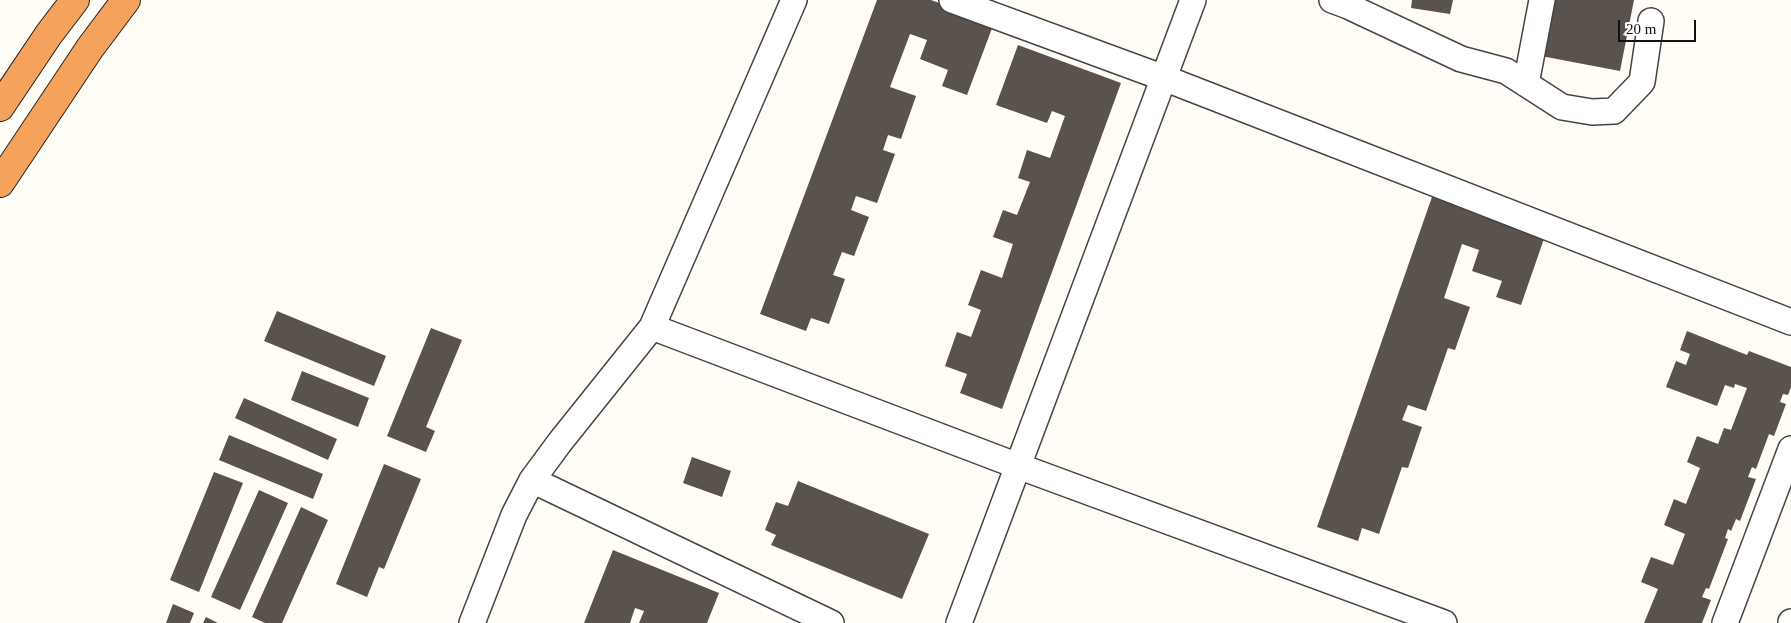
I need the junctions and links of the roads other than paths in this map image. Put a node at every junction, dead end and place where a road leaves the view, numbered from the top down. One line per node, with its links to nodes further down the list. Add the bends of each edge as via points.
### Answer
1 (75, 0): 11 (highway)
2 (126, 0): 12 (highway)
3 (794, 0): 14 (street)
4 (952, 0): 9 (street)
5 (1193, 0): 9 (street)
6 (1542, 0): 10 (street)
7 (1343, 2): 10 (street, via 1461,59 1506,71)
8 (1651, 22): 10 (street, via 1642,82 1614,111 1592,112 1562,107)
9 (1164, 78): 13 (street); 16 (street)
10 (1526, 84)
11 (0, 107)
12 (0, 183)
13 (1791, 322)
14 (652, 327): 16 (street); 17 (street)
15 (1791, 449): 22 (street)
16 (1018, 466): 20 (street); 21 (street)
17 (532, 480): 18 (street, via 514,515); 19 (street)
18 (472, 623)
19 (831, 623)
20 (959, 623)
21 (1444, 623)
22 (1725, 623)

